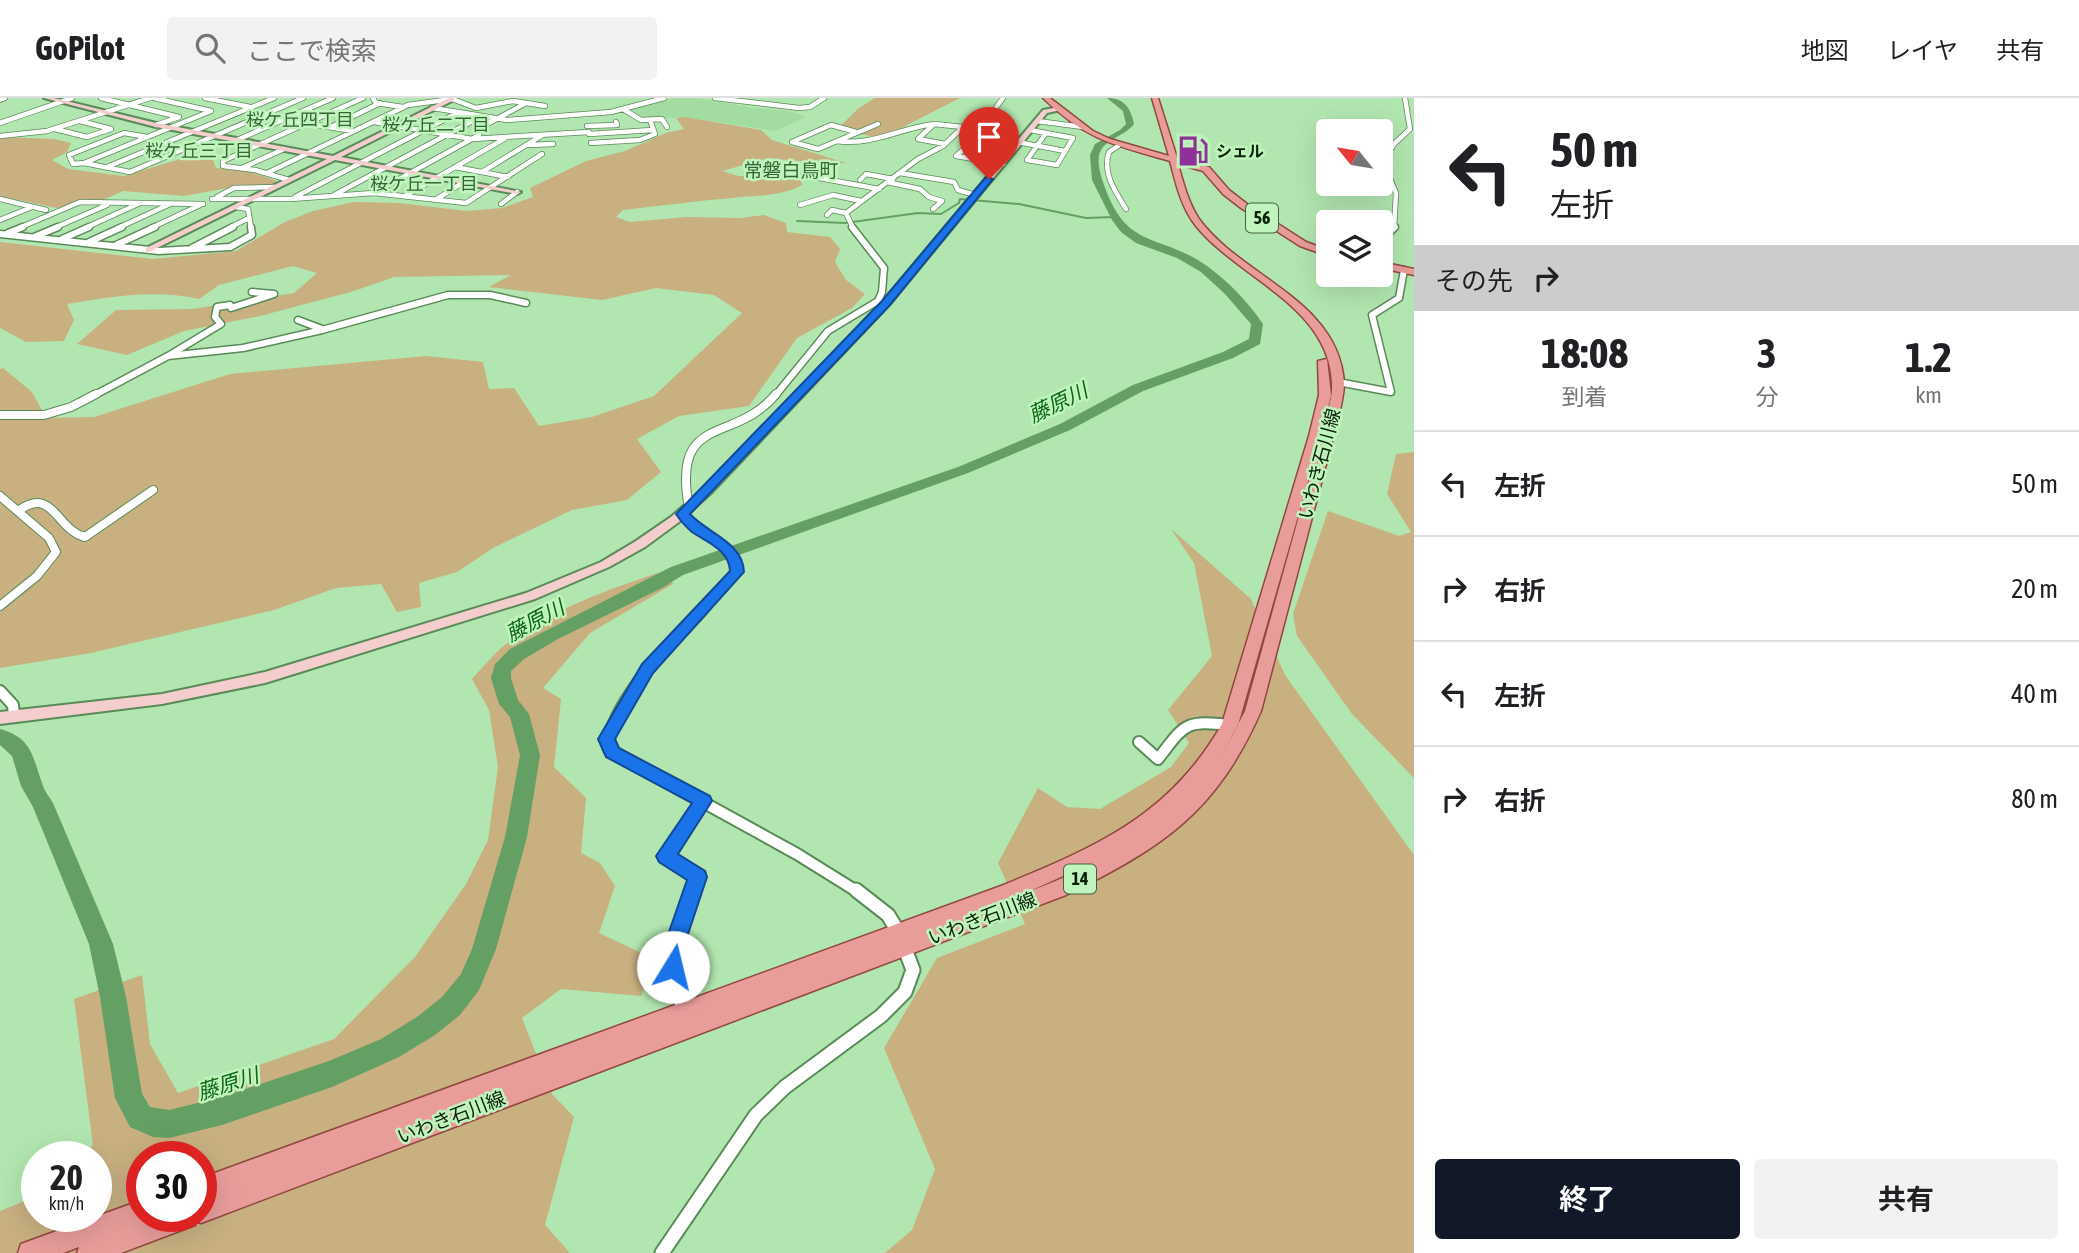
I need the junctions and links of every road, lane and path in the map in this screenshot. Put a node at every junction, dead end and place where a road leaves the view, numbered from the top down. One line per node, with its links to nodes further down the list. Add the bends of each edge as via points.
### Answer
1 (5, 98): 22 (street)
2 (47, 98): 23 (street)
3 (72, 98): 23 (street)
4 (102, 98): 28 (street)
5 (152, 98): 28 (street); 29 (street)
6 (206, 98): 33 (street)
7 (271, 98): 33 (street)
8 (291, 98): 19 (street)
9 (331, 98): 48 (street)
10 (363, 98): 56 (street)
11 (373, 98): 26 (street)
12 (664, 98): 35 (street)
13 (715, 98): 14 (street, via 799,107 810,107)
14 (824, 98)
15 (1003, 98): 66 (street, via 989,117)
16 (1149, 98): 101 (main road, いわき石川線 / 14)
17 (1155, 98): 101 (main road, いわき石川線 / 14)
18 (1405, 98): 157 (street, via 1410,129 1383,162 1398,197)
19 (302, 99): 45 (street)
20 (452, 99): 30 (street); 32 (street); 34 (street)
21 (1049, 99): 36 (main road, 56)
22 (0, 100)
23 (61, 101): 41 (street); 55 (street)
24 (192, 102): 29 (street)
25 (508, 102): 27 (street); 30 (street, via 480,108); 46 (street)
26 (380, 103): 32 (street); 61 (street)
27 (526, 103): 31 (street); 49 (street)
28 (129, 105): 41 (street); 42 (street)
29 (183, 105): 38 (street); 42 (street)
30 (472, 105): 40 (street)
31 (545, 106)
32 (404, 107): 53 (street)
33 (251, 108): 39 (street)
34 (433, 108): 40 (street); 60 (street)
35 (623, 108): 44 (street); 50 (street, via 641,120)
36 (1059, 109): 52 (street, via 1046,110); 63 (main road, 56)
37 (552, 110): 47 (street)
38 (211, 111): 43 (street); 64 (street)
39 (241, 112): 43 (street); 45 (street)
40 (458, 112): 46 (street); 67 (street)
41 (105, 113): 51 (street); 59 (street)
42 (161, 113): 59 (street, via 179,117)
43 (232, 115): 72 (street)
44 (584, 115): 47 (street); 71 (street)
45 (262, 116): 48 (street); 79 (street)
46 (482, 116): 49 (street); 75 (street)
47 (553, 117): 49 (street)
48 (285, 119): 56 (street); 84 (street)
49 (498, 119): 82 (street)
50 (650, 120): 62 (street, via 662,119); 68 (street)
51 (79, 121): 65 (street); 65 (street, via 111,129 87,137)
52 (1037, 121): 63 (street); 69 (street)
53 (373, 122): 60 (street); 70 (street)
54 (616, 122): 71 (street)
55 (0, 123)
56 (307, 123): 61 (street); 90 (street)
57 (878, 124): 73 (street)
58 (934, 124): 66 (street); 85 (street, via 909,127 870,143); 89 (street, via 918,139)
59 (156, 125): 64 (street)
60 (398, 126): 67 (street); 99 (street)
61 (330, 127): 70 (street)
62 (667, 127)
63 (1083, 127): 92 (main road, 56)
64 (170, 128): 72 (street); 80 (street)
65 (55, 129): 78 (street)
66 (961, 129): 77 (street); 89 (street)
67 (423, 130): 75 (street); 103 (street)
68 (654, 130): 71 (street); 86 (street, via 655,134 640,140)
69 (1030, 130): 74 (street); 87 (street)
70 (353, 131): 97 (street)
71 (588, 131): 76 (street); 86 (street)
72 (192, 132): 79 (street); 105 (street)
73 (856, 132): 85 (street); 85 (street, via 831,125 792,142 818,149)
74 (1046, 133): 93 (street); 96 (street, via 1073,138)
75 (447, 134): 82 (street); 108 (street)
76 (542, 135): 81 (street); 91 (street)
77 (977, 135): 83 (street); 83 (street, via 992,124 1014,128); 100 (street, via 956,156)
78 (0, 136)
79 (214, 136): 84 (street); 105 (street, via 130,172)
80 (148, 137): 102 (street); 102 (street, via 124,133 69,155 73,164)
81 (506, 137): 82 (street); 106 (street)
82 (472, 139): 111 (street)
83 (1003, 139): 87 (street); 100 (street)
84 (237, 140): 90 (street)
85 (837, 141)
86 (591, 143): 95 (street)
87 (1020, 143): 93 (street); 104 (street)
88 (553, 144): 91 (street)
89 (945, 144): 112 (street)
90 (260, 145): 94 (street); 107 (street, via 223,161 223,166)
91 (525, 145): 109 (street)
92 (1117, 145): 101 (main road, 56); 151 (street, via 1106,162)
93 (1037, 146): 96 (street); 96 (street, via 1027,160 1057,165)
94 (284, 149): 97 (street); 107 (street)
95 (593, 150)
96 (1065, 151)
97 (307, 153): 99 (street); 110 (street)
98 (542, 154): 115 (street)
99 (333, 158): 103 (street); 117 (street)
100 (985, 160): 104 (street)
101 (1170, 160): 163 (main road, 56, via 1206,169 1244,206); 173 (main road, いわき石川線 / 14, via 1199,226 1310,321 1331,352); 183 (main road, いわき石川線 / 14, via 1176,198 1191,223 1298,317 1325,366 1325,395 1315,436)
102 (84, 163): 105 (street)
103 (360, 163): 108 (street); 134 (street)
104 (1003, 164): 131 (street)
105 (107, 167)
106 (455, 167): 109 (street); 114 (street)
107 (242, 168): 110 (street)
108 (385, 168): 111 (street); 128 (street)
109 (482, 172): 115 (street)
110 (267, 173): 117 (street)
111 (411, 173): 114 (street); 127 (street)
112 (900, 173): 116 (street); 119 (street)
113 (803, 174): 124 (street)
114 (437, 177): 120 (street); 129 (street)
115 (508, 177): 122 (street)
116 (927, 177): 123 (street); 131 (street, via 954,182)
117 (289, 180): 121 (street)
118 (860, 180): 119 (street, via 866,174)
119 (890, 181): 123 (street); 124 (street)
120 (464, 183): 122 (street); 136 (street)
121 (275, 187): 133 (street, via 234,188); 135 (street)
122 (491, 187): 126 (street); 142 (street)
123 (913, 188): 125 (street)
124 (879, 189): 138 (street)
125 (922, 191): 130 (street); 150 (street, via 942,201)
126 (517, 192): 144 (street)
127 (374, 194): 128 (street); 129 (street)
128 (331, 197): 134 (street)
129 (404, 197): 136 (street)
130 (914, 198)
131 (972, 198): 168 (street)
132 (0, 199): 137 (street)
133 (212, 199): 135 (street); 143 (street)
134 (290, 199): 135 (street)
135 (250, 200): 148 (street)
136 (435, 200): 142 (street)
137 (9, 201): 145 (street); 147 (street)
138 (861, 201): 146 (street, via 833,195); 153 (street)
139 (112, 202): 140 (street); 158 (street, via 80,202); 159 (street)
140 (144, 202): 141 (street); 160 (street)
141 (174, 202): 143 (street); 161 (street)
142 (466, 203): 149 (street)
143 (203, 204): 162 (street)
144 (501, 204)
145 (0, 205)
146 (800, 205)
147 (32, 206): 152 (street); 155 (street)
148 (236, 206): 156 (street, via 248,209); 164 (street)
149 (478, 206)
150 (933, 209)
151 (1126, 209)
152 (46, 210)
153 (846, 213): 154 (street, via 832,210); 168 (street, via 848,223 884,268)
154 (827, 215)
155 (2, 218)
156 (249, 218): 165 (street); 165 (street, via 252,235 230,247)
157 (1393, 230)
158 (2, 234): 159 (street)
159 (33, 237): 160 (street)
160 (61, 239): 161 (street)
161 (88, 242): 162 (street)
162 (115, 246): 164 (street)
163 (1316, 249)
164 (149, 250): 165 (street)
165 (188, 250)
166 (1409, 271): 173 (street, via 1399,299 1372,315 1391,392)
167 (252, 292): 172 (street, via 274,294 231,308 217,307 215,317 221,324)
168 (882, 302): 178 (street); 178 (street, via 828,331 768,404 701,439 685,466)
169 (526, 303): 171 (street, via 490,295 448,295)
170 (298, 320): 171 (street)
171 (322, 330): 172 (street, via 243,348)
172 (169, 356): 174 (street, via 58,412)
173 (1338, 382): 186 (main road, いわき石川線 / 14, via 1253,711 1223,770 1168,828 1106,867 1059,888)
174 (0, 415)
175 (153, 490): 177 (street, via 86,537 74,534 40,503)
176 (0, 496): 177 (street)
177 (18, 511): 179 (street, via 49,538 56,552 37,576)
178 (686, 511): 181 (street, via 612,562 570,583 507,605 265,678 132,704); 185 (street, via 695,528 718,539 737,572 648,668 607,739 612,752)
179 (0, 606)
180 (0, 691): 181 (street, via 13,705)
181 (14, 717): 182 (street)
182 (0, 718)
183 (1230, 725): 184 (street, via 1202,722 1183,727 1158,759); 186 (main road, いわき石川線 / 14, via 1203,770 1153,819 1125,838 1093,857)
184 (1139, 742)
185 (704, 801): 186 (street, via 856,890 888,915); 187 (street, via 666,856 698,877 672,952)
186 (902, 940): 187 (main road, いわき石川線 / 14); 189 (main road, いわき石川線 / 14); 194 (street, via 913,970 905,992 764,1108)
187 (683, 1012): 188 (main road, いわき石川線 / 14)
188 (217, 1184)
189 (217, 1205)
190 (126, 1218): 192 (main road)
191 (144, 1232): 193 (main road)
192 (30, 1253)
193 (89, 1253)
194 (662, 1253)

